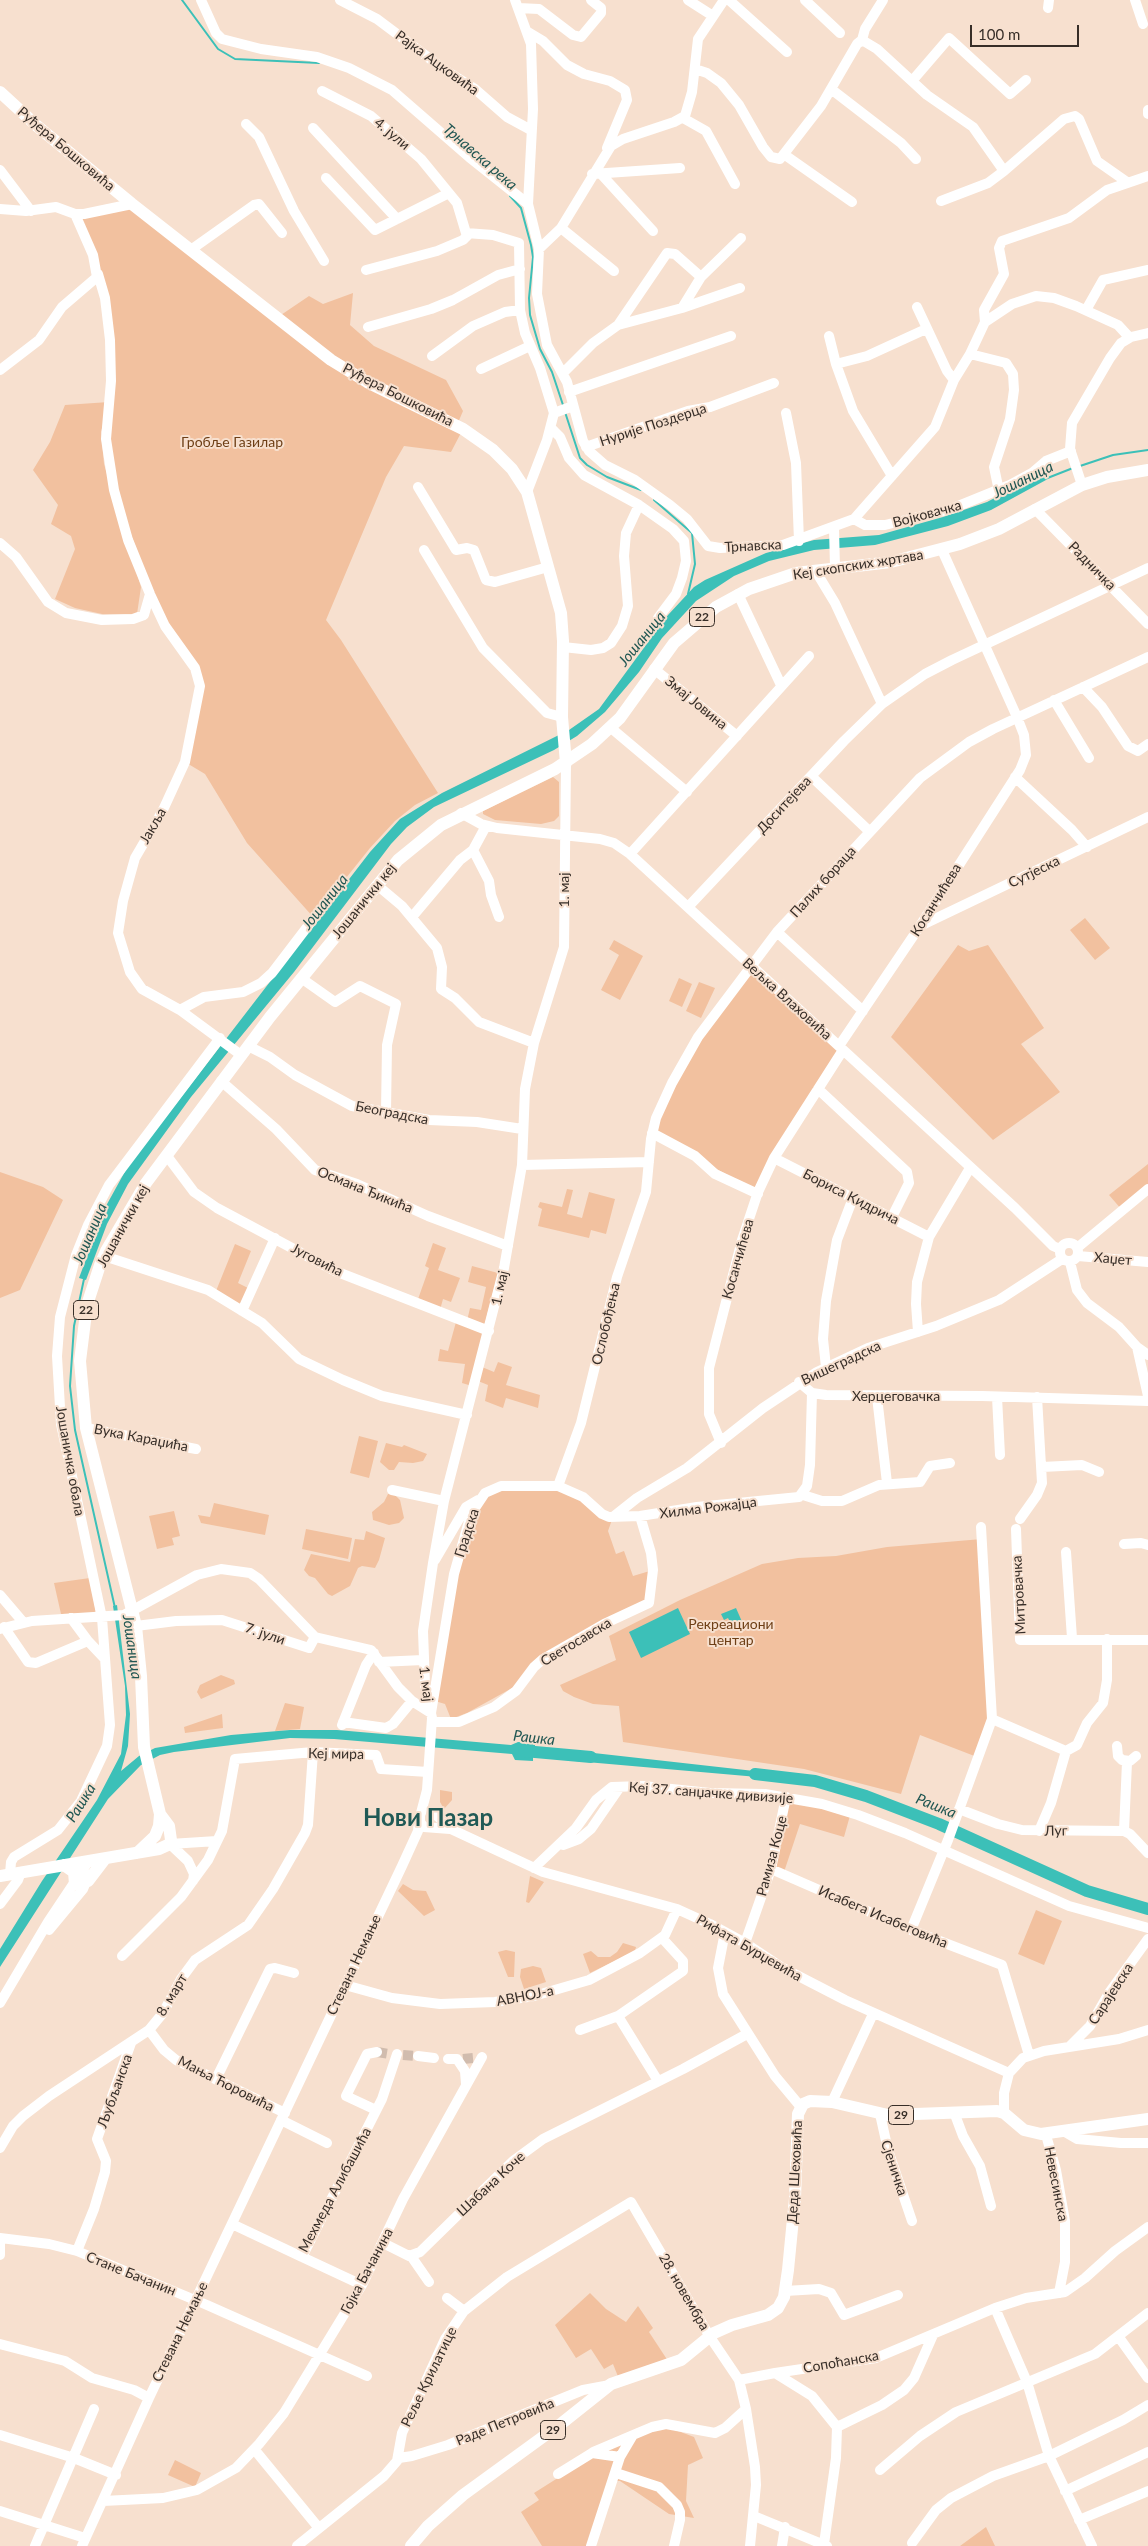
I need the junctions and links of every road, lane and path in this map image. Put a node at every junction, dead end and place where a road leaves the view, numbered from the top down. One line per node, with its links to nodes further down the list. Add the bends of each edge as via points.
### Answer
1 (201, 0): 44 (street, via 222,39 261,49 317,57 349,68 392,90)
2 (340, 0): 28 (street, Рајка Ацковића, via 377,18 475,89 507,117)
3 (591, 0): 10 (street, via 601,8 601,13 581,37 573,36 538,8)
4 (688, 0): 11 (street)
5 (724, 0): 11 (street)
6 (729, 0): 16 (street)
7 (805, 0): 14 (street)
8 (883, 0): 15 (street)
9 (1135, 0): 12 (street)
10 (517, 4): 13 (street)
11 (713, 16): 17 (street, via 698,39)
12 (1143, 24)
13 (528, 32): 28 (street, via 532,73); 29 (street, via 543,41 567,65 625,90 627,100)
14 (840, 33)
15 (862, 40): 19 (street, via 878,49); 20 (street)
16 (787, 52)
17 (695, 68): 25 (street, via 690,101); 30 (street, via 716,79 728,91 771,157 777,159)
18 (1026, 80): 19 (street, via 1010,94 949,38)
19 (912, 81): 34 (street, via 973,127)
20 (831, 89): 30 (street); 31 (street)
21 (322, 91): 40 (street, 4. јули, via 384,126 421,159)
22 (0, 93): 43 (main road, Руђера Бошковића)
23 (1148, 110): 24 (street)
24 (1148, 114)
25 (682, 118): 29 (street, via 618,141); 39 (street, via 706,131)
26 (246, 124): 56 (street, via 259,137 294,211)
27 (313, 128): 48 (street)
28 (530, 130): 44 (street)
29 (606, 152): 35 (street)
30 (785, 155): 42 (street)
31 (916, 159)
32 (680, 168): 35 (street)
33 (0, 170): 46 (street)
34 (1004, 171): 38 (street, via 1064,119 1075,116 1097,161); 41 (street, via 988,183)
35 (596, 174): 49 (street); 50 (street)
36 (1148, 176): 38 (street)
37 (326, 178): 48 (street, via 372,228 377,229)
38 (1128, 182): 68 (street, via 1101,193 1068,218 1002,241 999,248 1003,279 984,310)
39 (735, 184)
40 (449, 193): 48 (street); 52 (street, 4. јули, via 457,203)
41 (942, 201)
42 (852, 202)
43 (132, 204): 47 (street, Руђера Бошковића); 54 (main road, Руђера Бошковића)
44 (528, 204): 55 (street)
45 (0, 209): 46 (street)
46 (32, 211): 47 (street, via 56,207)
47 (75, 214): 61 (street, Јакља)
48 (397, 218)
49 (561, 228): 55 (street); 59 (street)
50 (653, 231)
51 (282, 234): 54 (street, via 259,204)
52 (468, 235): 57 (street, via 484,234 519,243); 58 (street, via 437,251)
53 (741, 238): 62 (street)
54 (192, 249): 97 (main road, Руђера Бошковића, via 345,370 481,441 508,464)
55 (538, 249): 82 (street, Нурије Поздерца, via 536,281 542,323 550,352)
56 (324, 261)
57 (520, 269): 66 (street); 70 (street, via 498,275 431,309)
58 (366, 270)
59 (614, 270)
60 (1148, 270): 67 (street, via 1103,280)
61 (98, 274): 81 (street, via 62,307 39,340); 111 (street, Јакља, via 105,298 111,358 107,458 124,528)
62 (701, 277): 65 (street); 69 (street, via 675,254 667,253)
63 (740, 288): 65 (street)
64 (917, 307): 71 (street)
65 (682, 308): 69 (street)
66 (520, 310): 76 (street); 78 (street, via 505,312 473,326)
67 (1086, 310): 68 (street, via 1054,298 1036,296 1012,304); 75 (street, via 1118,325)
68 (985, 322): 77 (street)
69 (618, 325): 82 (street, via 593,343)
70 (368, 328)
71 (926, 329): 79 (street, via 867,356); 83 (street)
72 (1148, 333): 75 (street)
73 (731, 336): 85 (street)
74 (830, 336): 79 (street)
75 (1130, 337): 91 (street, via 1110,358 1077,412 1071,430)
76 (530, 346): 80 (street); 87 (street)
77 (970, 354): 83 (street); 96 (street, via 1006,363 1010,367 1014,390 1006,431 994,467)
78 (432, 356)
79 (836, 364): 93 (street, via 857,420)
80 (481, 369)
81 (0, 370)
82 (563, 373): 85 (street, Нурије Поздерца)
83 (954, 380): 93 (street, via 935,428)
84 (774, 383): 90 (street, Нурије Поздерца)
85 (569, 392): 86 (street, Нурије Поздерца)
86 (571, 407): 87 (street); 90 (street, Нурије Поздерца)
87 (556, 413): 89 (street)
88 (786, 413): 102 (street, Трнавска, via 796,463)
89 (551, 428): 97 (street); 98 (street, via 560,437 569,458 584,475)
90 (586, 447): 102 (street, Трнавска, via 595,458 635,480 678,512 708,546 774,547)
91 (1071, 453): 94 (street); 96 (street, Војковачка, via 1046,461)
92 (1148, 470): 94 (main road, Кеј скопских жртава / 22)
93 (892, 476): 100 (street)
94 (1080, 480): 99 (main road, Кеј скопских жртава / 22)
95 (418, 487): 107 (street, via 456,550 474,550 486,580 495,582)
96 (999, 491): 100 (street, Војковачка, via 898,524 870,526)
97 (527, 492): 107 (main road, Руђера Бошковића)
98 (639, 505): 113 (street, via 684,541 686,561 682,578 676,594); 116 (street, via 626,533 624,556 628,606 622,626 611,642 602,648)
99 (1035, 509): 105 (main road, Кеј скопских жртава / 22, via 991,532); 110 (street, Радничка)
100 (854, 519): 101 (street)
101 (834, 533): 102 (street); 106 (street)
102 (799, 541)
103 (1, 546): 111 (street, via 16,557 48,602 66,613 102,620 133,619 144,615)
104 (424, 550): 125 (street, via 483,648 547,712)
105 (942, 550): 106 (main road, Кеј скопских жртава / 22, via 892,562); 115 (street)
106 (834, 564): 109 (main road, Кеј скопских жртава / 22)
107 (548, 567): 116 (main road, Руђера Бошковића, via 561,613)
108 (1148, 568): 110 (street, Доситејева)
109 (815, 570): 112 (main road, Кеј скопских жртава / 22, via 774,579); 123 (street, via 835,603)
110 (1111, 586): 114 (street, Радничка); 115 (street, Доситејева)
111 (150, 594): 151 (street, Јакља, via 165,626 194,668 199,691 185,762 163,810 135,858 124,895 118,933 133,978 151,996)
112 (738, 594): 119 (main road, Кеј скопских жртава / 22, via 691,627); 120 (street)
113 (658, 618)
114 (1148, 624)
115 (985, 643): 123 (street, Доситејева, via 924,674); 124 (street)
116 (563, 647): 125 (main road, Руђера Бошковића)
117 (809, 656): 120 (street, Змај Јовина)
118 (1148, 657): 121 (street, Палих бораца)
119 (654, 669): 126 (main road, Кеј скопских жртава / 22); 127 (street, Змај Јовина)
120 (782, 685): 127 (street, Змај Јовина)
121 (1083, 687): 122 (street, Палих бораца); 128 (street, via 1102,707 1128,746 1138,750)
122 (1054, 700): 124 (street, Палих бораца); 129 (street)
123 (882, 704): 131 (street, Доситејева)
124 (1017, 717): 132 (street, Косанчићева, via 1026,752 1024,764); 137 (street, Палих бораца, via 969,742 936,766 909,789)
125 (562, 721): 130 (main road, Руђера Бошковића)
126 (611, 728): 130 (main road, Кеј скопских жртава / 22); 133 (street)
127 (737, 736): 133 (street, Змај Јовина)
128 (1148, 744)
129 (1089, 758)
130 (566, 763): 134 (main road, Јошанички кеј / 22); 138 (street)
131 (811, 776): 137 (street); 143 (street, Доситејева)
132 (1015, 777): 139 (street); 147 (street, Косанчићева)
133 (687, 792): 141 (street, Змај Јовина)
134 (461, 813): 136 (street); 142 (main road, Јошанички кеј / 22, via 412,846)
135 (1148, 817): 139 (street, Сутјеска)
136 (486, 826): 138 (street); 140 (street)
137 (870, 831): 148 (street, Палих бораца)
138 (563, 834): 141 (street, Вељка Влаховића, via 608,841); 154 (street, 1. мај, via 564,947)
139 (1087, 847): 147 (street, Сутјеска)
140 (473, 850): 144 (street, via 460,860); 145 (street, via 488,881)
141 (630, 854): 143 (street, Вељка Влаховића)
142 (377, 885): 144 (street); 150 (main road, Јошанички кеј / 22)
143 (688, 908): 149 (street, Вељка Влаховића)
144 (412, 917): 154 (street, via 439,952 441,989 479,1022)
145 (499, 917)
146 (314, 918): 151 (street, via 261,983 243,992 204,997)
147 (920, 926): 152 (street, Косанчићева)
148 (777, 932): 149 (street, Палих бораца); 152 (street)
149 (750, 966): 155 (street, Вељка Влаховића); 161 (street, Ослобођења, via 698,1036 660,1107)
150 (301, 978): 156 (main road, Јошанички кеј / 22); 159 (street, via 334,1002 360,986 396,1004 387,1046)
151 (180, 1010): 153 (street, Јакља)
152 (863, 1011): 155 (street, Косанчићева)
153 (221, 1039): 156 (street, Београдска); 216 (street, Јошаничка обала, via 109,1185 76,1255 60,1318 57,1356 61,1424)
154 (534, 1044): 160 (street, 1. мај, via 525,1089)
155 (841, 1048): 158 (street, Косанчићева); 166 (street, Вељка Влаховића)
156 (241, 1050): 157 (main road, Јошанички кеј / 22); 159 (street, Београдска, via 276,1060 295,1076 344,1102)
157 (221, 1081): 162 (main road, Јошанички кеј / 22); 173 (street, Османа Ђикића, via 276,1129 315,1170 358,1184 428,1216)
158 (818, 1089): 163 (street, Косанчићева); 170 (street, via 909,1176 908,1187)
159 (386, 1112): 160 (street, Београдска, via 429,1120 477,1122)
160 (522, 1129): 165 (street, 1. мај)
161 (652, 1133): 164 (street, Ослобођења); 168 (street, via 695,1156 715,1174)
162 (167, 1156): 172 (street, Југовића, via 194,1192 217,1208); 175 (main road, Јошанички кеј / 22, via 146,1183)
163 (774, 1158): 168 (street, Косанчићева); 169 (street, Бориса Кидрича)
164 (649, 1162): 165 (street); 199 (street, Ослобођења, via 646,1192 617,1277 586,1408)
165 (522, 1165): 173 (street, 1. мај)
166 (970, 1168): 171 (street); 174 (street, Вељка Влаховића, via 1053,1246)
167 (1148, 1189): 174 (street, Вишеградска)
168 (758, 1194): 192 (street, Косанчићева, via 739,1251 709,1368 709,1414)
169 (853, 1198): 170 (street, Бориса Кидрича); 182 (street, via 838,1240 826,1301 823,1339)
170 (892, 1217): 171 (street, Бориса Кидрича)
171 (929, 1237): 179 (street, via 917,1282)
172 (275, 1238): 177 (street); 178 (street, Југовића, via 353,1278)
173 (508, 1246): 178 (street, 1. мај)
174 (1069, 1255): 176 (street, Хаџет); 179 (street, Вишеградска, via 999,1300); 180 (street, via 1077,1290 1087,1303 1119,1327)
175 (104, 1256): 177 (street, via 208,1290); 191 (main road, Јошанички кеј / 22, via 90,1292 82,1330 80,1368)
176 (1148, 1262)
177 (242, 1311): 190 (street, via 272,1331 295,1356 326,1372 382,1396)
178 (489, 1331): 190 (street, 1. мај)
179 (918, 1332): 182 (street, Вишеградска, via 868,1348)
180 (1137, 1347): 181 (street); 186 (street)
181 (1148, 1355)
182 (826, 1367): 183 (street, Вишеградска)
183 (799, 1382): 184 (street); 192 (street, Вишеградска)
184 (812, 1393): 187 (street, Херцеговачка); 201 (street, via 810,1466)
185 (997, 1396): 187 (street, Херцеговачка); 188 (street, Херцеговачка); 194 (street)
186 (1148, 1396)
187 (877, 1397): 198 (street)
188 (1037, 1397): 189 (street, Херцеговачка); 196 (street, Митровачка)
189 (1148, 1402)
190 (466, 1415): 203 (street, 1. мај)
191 (86, 1428): 193 (street, Вука Караџића); 214 (main road, Јошанички кеј / 22)
192 (721, 1443): 205 (street, Вишеградска)
193 (196, 1449)
194 (1000, 1456)
195 (950, 1463): 198 (street, Хилма Рожајца, via 930,1466 920,1482)
196 (1042, 1467): 197 (street, via 1082,1465); 221 (street, Митровачка, via 1039,1490 1018,1524 1020,1640)
197 (1099, 1472)
198 (887, 1483): 201 (street, Хилма Рожајца, via 842,1501 814,1500)
199 (558, 1486): 202 (street, Градска, via 500,1486); 205 (street, Градска, via 583,1497 606,1516)
200 (392, 1490): 203 (street)
201 (803, 1495): 204 (street, Хилма Рожајца)
202 (479, 1499): 206 (street, via 466,1507); 208 (street, Градска)
203 (444, 1501): 212 (street, 1. мај)
204 (640, 1516): 205 (street, Хилма Рожајца); 229 (street, Светосавска, via 653,1570 649,1603 543,1659 516,1691 494,1707 459,1722)
205 (613, 1517)
206 (456, 1523): 208 (street, via 462,1523); 212 (street)
207 (981, 1527): 230 (street)
208 (466, 1528): 229 (street, Градска, via 451,1590)
209 (1124, 1544): 210 (street)
210 (1148, 1545)
211 (1066, 1552): 221 (street)
212 (433, 1563): 227 (street, 1. мај, via 423,1631)
213 (0, 1595): 217 (street)
214 (128, 1614): 216 (street); 218 (main road, Јошанички кеј / 22); 220 (street, via 197,1575 221,1569 238,1570 259,1579)
215 (71, 1618): 216 (street); 217 (street); 224 (street)
216 (102, 1618): 226 (street, Јошаничка обала)
217 (23, 1622): 219 (street)
218 (136, 1626): 220 (street, 7. јули, via 222,1620 309,1648); 240 (main road, Јошанички кеј / 22, via 144,1747)
219 (2, 1628): 224 (street, via 28,1662 36,1663)
220 (315, 1637): 225 (street, via 371,1650)
221 (1072, 1638): 222 (street, Митровачка)
222 (1107, 1639): 223 (street, Митровачка); 232 (street, via 1107,1680 1103,1703 1087,1723 1077,1745)
223 (1148, 1640)
224 (88, 1641): 226 (street)
225 (376, 1658): 227 (street); 228 (street); 228 (street, via 366,1665 343,1724 386,1728)
226 (105, 1659): 256 (street, Јошаничка обала, via 110,1726 107,1746 94,1778 58,1830 14,1857 11,1862)
227 (423, 1660): 229 (street, 1. мај)
228 (412, 1701): 229 (street)
229 (432, 1718): 236 (street, 1. мај)
230 (992, 1719): 232 (street); 239 (street)
231 (1117, 1746): 235 (street, via 1118,1756)
232 (1066, 1751): 243 (street, via 1052,1803)
233 (313, 1752): 236 (street, Кеј мира, via 376,1755 381,1769); 246 (street, Кеј мира, via 235,1759 223,1827); 274 (street, 8. март, via 308,1825 302,1840 248,1925 195,1960)
234 (1136, 1756): 235 (street)
235 (1127, 1762): 244 (street)
236 (428, 1772): 237 (street)
237 (427, 1790): 241 (street); 242 (street)
238 (786, 1797): 248 (street, Кеј 37. санџачке дивизије, via 858,1815); 253 (street, Кеј 37. санџачке дивизије, via 643,1786 612,1788 596,1800 558,1848); 254 (street, Рамиза Коце)
239 (959, 1809): 243 (street, Луг, via 1006,1826); 248 (street)
240 (160, 1814): 247 (main road, 22, via 171,1832); 249 (main road, via 155,1836)
241 (420, 1816): 242 (street, Рифата Бурџевића, via 422,1825); 242 (street, via 428,1810); 245 (street)
242 (432, 1820): 245 (street); 253 (street, Рифата Бурџевића)
243 (1040, 1831): 244 (street, Луг)
244 (1124, 1831): 250 (street)
245 (415, 1838): 270 (street, Стевана Немање)
246 (217, 1841): 247 (street); 258 (street)
247 (170, 1844): 249 (main road); 258 (street, via 188,1861 194,1874)
248 (944, 1851): 261 (street, Кеј 37. санџачке дивизије, via 1069,1906); 262 (street)
249 (137, 1853): 251 (main road)
250 (1148, 1853)
251 (104, 1860): 252 (main road); 257 (main road)
252 (88, 1862): 255 (main road); 255 (street); 257 (street)
253 (534, 1868): 260 (street, Рифата Бурџевића)
254 (771, 1870): 262 (street, Исабега Исабеговића); 267 (street, Рамиза Коце)
255 (72, 1872): 256 (main road); 264 (street)
256 (16, 1873): 259 (street, Јошаничка обала, via 18,1880)
257 (88, 1881): 264 (street, via 52,1927)
258 (193, 1881): 268 (street)
259 (0, 1904)
260 (677, 1909): 263 (street, Рифата Бурџевића); 265 (street, АВНОЈ-а)
261 (1148, 1928)
262 (911, 1930): 282 (street, Исабега Исабеговића, via 1002,1965)
263 (725, 1932): 267 (street, Рифата Бурџевића); 277 (street, Деда Шеховића, via 718,1968 720,1987)
264 (41, 1936): 271 (street)
265 (662, 1938): 270 (street, АВНОЈ-а, via 629,1960 588,1980 513,1999 431,2004 392,1998); 273 (street, via 683,1962 683,1971)
266 (1148, 1939): 279 (street, Сарајевска, via 1090,2026)
267 (745, 1943): 272 (street, Рифата Бурџевића, via 781,1967)
268 (122, 1956)
269 (294, 1974): 288 (street, via 270,1969)
270 (345, 1985): 297 (street, Стевана Немање)
271 (0, 2003)
272 (873, 2014): 287 (street, Рифата Бурџевића); 291 (street)
273 (618, 2016): 275 (street); 289 (street)
274 (149, 2030): 278 (street, 8. март); 288 (street, Мања Ћоровића, via 176,2060)
275 (580, 2030)
276 (1148, 2030): 279 (street, Сарајевска, via 1109,2042)
277 (747, 2034): 289 (street, Шабана Коче); 292 (street, Деда Шеховића)
278 (132, 2043): 303 (street, 8. март, via 23,2116 12,2126); 311 (street, Љубљанска, via 97,2139 106,2161 105,2172)
279 (1070, 2046): 282 (street, Сарајевска)
280 (377, 2052): 293 (street, Мехмеда Алибашића, via 367,2054 346,2096)
281 (397, 2054): 293 (street, Мехмеда Алибашића)
282 (1029, 2055): 287 (street, Сарајевска, via 1018,2061)
283 (418, 2056): 285 (street)
284 (478, 2057): 290 (street, Гојка Бачанина)
285 (434, 2058)
286 (456, 2059): 290 (street, via 467,2076)
287 (1009, 2073): 295 (street)
288 (216, 2079): 297 (street, Мања Ћоровића)
289 (658, 2081): 313 (street, Шабана Коче, via 535,2145 514,2161 424,2249)
290 (466, 2085): 310 (street, Гојка Бачанина, via 403,2199)
291 (832, 2102): 292 (main road, 29, via 810,2101); 296 (main road, 29)
292 (800, 2106): 317 (main road, Деда Шеховића / 29)
293 (376, 2110): 314 (street, Мехмеда Алибашића)
294 (954, 2112): 295 (main road, 29, via 989,2110); 296 (main road, 29); 305 (street, via 980,2166)
295 (1004, 2113): 300 (main road, via 1024,2130)
296 (880, 2114): 306 (street, Сјеничка, via 890,2158)
297 (283, 2116): 301 (street); 307 (street, Стевана Немање)
298 (1148, 2119): 299 (main road)
299 (1065, 2132): 300 (main road); 302 (street, via 1077,2139)
300 (1046, 2135): 318 (street, Невесинска, via 1065,2221)
301 (327, 2143)
302 (1148, 2143)
303 (0, 2148)
304 (631, 2202): 323 (street, Реље Крилатице, via 507,2277); 327 (street, 28. новембра)
305 (991, 2206)
306 (912, 2221)
307 (232, 2224): 314 (street, Мехмеда Алибашића); 321 (street, Стевана Немање)
308 (1148, 2227): 318 (street, Сопоћанска, via 1076,2286)
309 (0, 2240): 311 (street, Стане Бачанин, via 33,2241); 312 (street)
310 (383, 2243): 313 (street); 316 (street, Гојка Бачанина)
311 (77, 2251): 321 (street, Стане Бачанин)
312 (0, 2255)
313 (412, 2256): 315 (street)
314 (302, 2257): 316 (street)
315 (429, 2282)
316 (362, 2285): 329 (street, Гојка Бачанина)
317 (785, 2291): 319 (street, via 819,2289 831,2293 844,2315); 327 (main road, Деда Шеховића / 29, via 782,2302 772,2313 732,2325)
318 (1059, 2293): 322 (street, Сопоћанска, via 1026,2298)
319 (898, 2295)
320 (446, 2298): 323 (street, Реље Крилатице)
321 (196, 2300): 329 (street, Стане Бачанин); 336 (street, Стевана Немање)
322 (996, 2308): 325 (street, Сопоћанска); 334 (street)
323 (464, 2311): 349 (street, Реље Крилатице, via 448,2334 402,2433)
324 (1148, 2313): 326 (street)
325 (933, 2334): 330 (street, Сопоћанска, via 876,2358); 340 (street, via 914,2378 904,2390)
326 (1118, 2336): 331 (street); 334 (street, via 1095,2354)
327 (710, 2337): 333 (street, 28. новембра); 335 (main road, 29, via 682,2360)
328 (0, 2344): 336 (street, via 65,2361 92,2378 134,2390)
329 (320, 2354): 332 (street, Стане Бачанин); 343 (street, Гојка Бачанина, via 280,2418)
330 (775, 2373): 333 (street, Сопоћанска); 340 (street, via 812,2396)
331 (1145, 2374)
332 (367, 2376)
333 (739, 2380): 339 (street)
334 (1027, 2382): 346 (street); 350 (street, via 956,2412 920,2436)
335 (611, 2384): 349 (street, Раде Петровића, via 583,2390 448,2445); 368 (main road, 29, via 562,2424 463,2494)
336 (149, 2398): 353 (street, Стевана Немање)
337 (1148, 2405): 346 (street)
338 (94, 2409): 348 (street)
339 (746, 2409): 342 (street, via 716,2433 666,2424); 358 (street, via 755,2467)
340 (837, 2427): 365 (street)
341 (0, 2435): 348 (street)
342 (633, 2435): 344 (street); 347 (street)
343 (254, 2450): 356 (street, Гојка Бачанина, via 224,2477 197,2490 163,2498); 361 (street)
344 (592, 2452): 347 (street); 351 (street)
345 (1148, 2452): 354 (street)
346 (1049, 2456): 354 (street); 364 (street, via 993,2476 951,2498 936,2510)
347 (620, 2457): 352 (street)
348 (74, 2458): 353 (street); 360 (street)
349 (399, 2458): 361 (street, via 384,2476)
350 (880, 2470)
351 (558, 2474)
352 (616, 2474): 369 (street); 370 (street, via 659,2487 677,2505 680,2520)
353 (116, 2475): 356 (street, Стевана Немање)
354 (1064, 2491): 359 (street)
355 (1148, 2492): 359 (street)
356 (103, 2501): 363 (street, Стевана Немање)
357 (0, 2511): 360 (street)
358 (754, 2516): 362 (street); 371 (street)
359 (1079, 2520): 373 (street)
360 (44, 2524): 363 (street); 366 (street)
361 (318, 2527): 367 (street)
362 (785, 2527): 365 (street); 372 (street)
363 (83, 2542)
364 (912, 2543)
365 (825, 2545)
366 (35, 2546)
367 (297, 2546)
368 (410, 2546)
369 (591, 2546)
370 (674, 2546)
371 (750, 2546)
372 (782, 2546)
373 (1092, 2546)

